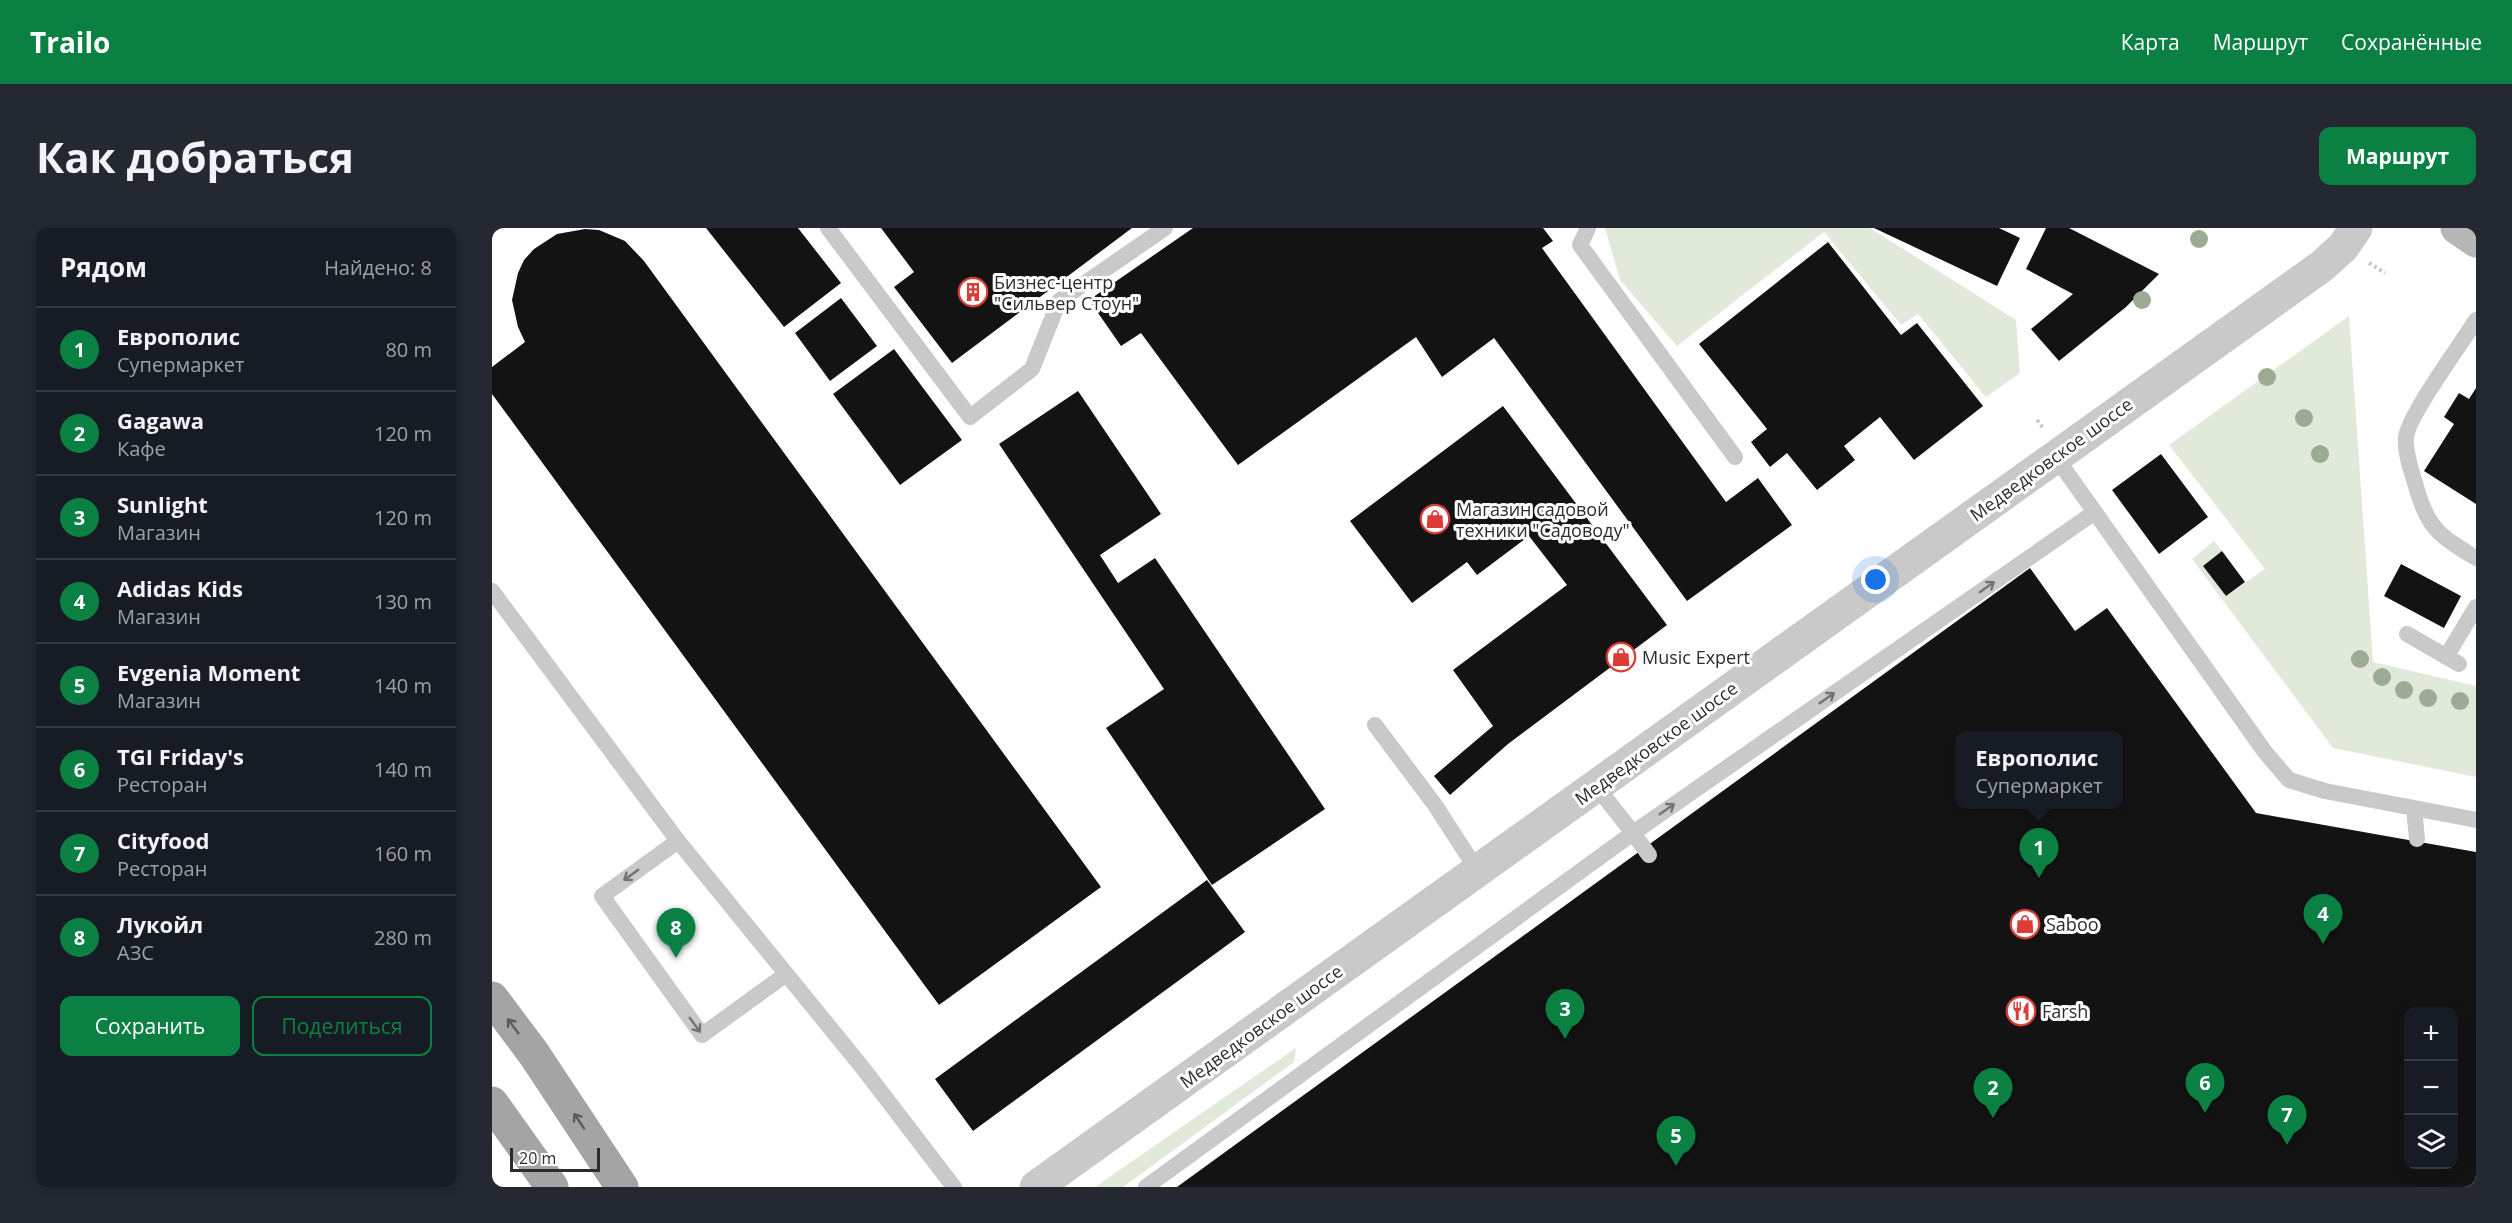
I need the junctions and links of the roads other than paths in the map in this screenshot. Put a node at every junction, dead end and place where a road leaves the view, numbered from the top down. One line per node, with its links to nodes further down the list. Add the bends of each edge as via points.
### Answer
1 (828, 228): 2 (lane, via 970,417 1032,369 1059,301)
2 (1165, 228)
3 (1588, 228): 9 (lane, via 1580,245)
4 (2356, 228): 8 (street, Медведковское шоссе, via 2322,266)
5 (2457, 228): 6 (main road)
6 (2476, 241)
7 (2476, 320): 11 (lane, via 2406,436 2408,458 2432,528)
8 (2055, 456): 10 (lane); 16 (street, Медведковское шоссе)
9 (1735, 457)
10 (2095, 512): 17 (lane, via 2265,752 2289,780); 19 (lane, one-way to 10)
11 (2476, 558)
12 (492, 591): 21 (lane)
13 (2476, 607): 14 (lane, via 2453,660)
14 (2407, 634)
15 (1375, 725): 23 (lane, via 1435,805)
16 (1596, 786): 19 (lane); 23 (street, Медведковское шоссе)
17 (2414, 808): 18 (lane); 20 (lane)
18 (2476, 820)
19 (1633, 832): 22 (lane); 31 (lane)
20 (2417, 839)
21 (678, 842): 24 (lane); 24 (lane, one-way to 24, via 602,896 702,1035)
22 (1649, 855)
23 (1477, 870): 30 (street, Медведковское шоссе)
24 (785, 975): 29 (lane)
25 (492, 998): 28 (main road, one-way to 25)
26 (492, 1103): 27 (main road)
27 (552, 1187)
28 (622, 1187)
29 (954, 1187)
30 (1036, 1187)
31 (1146, 1187)

